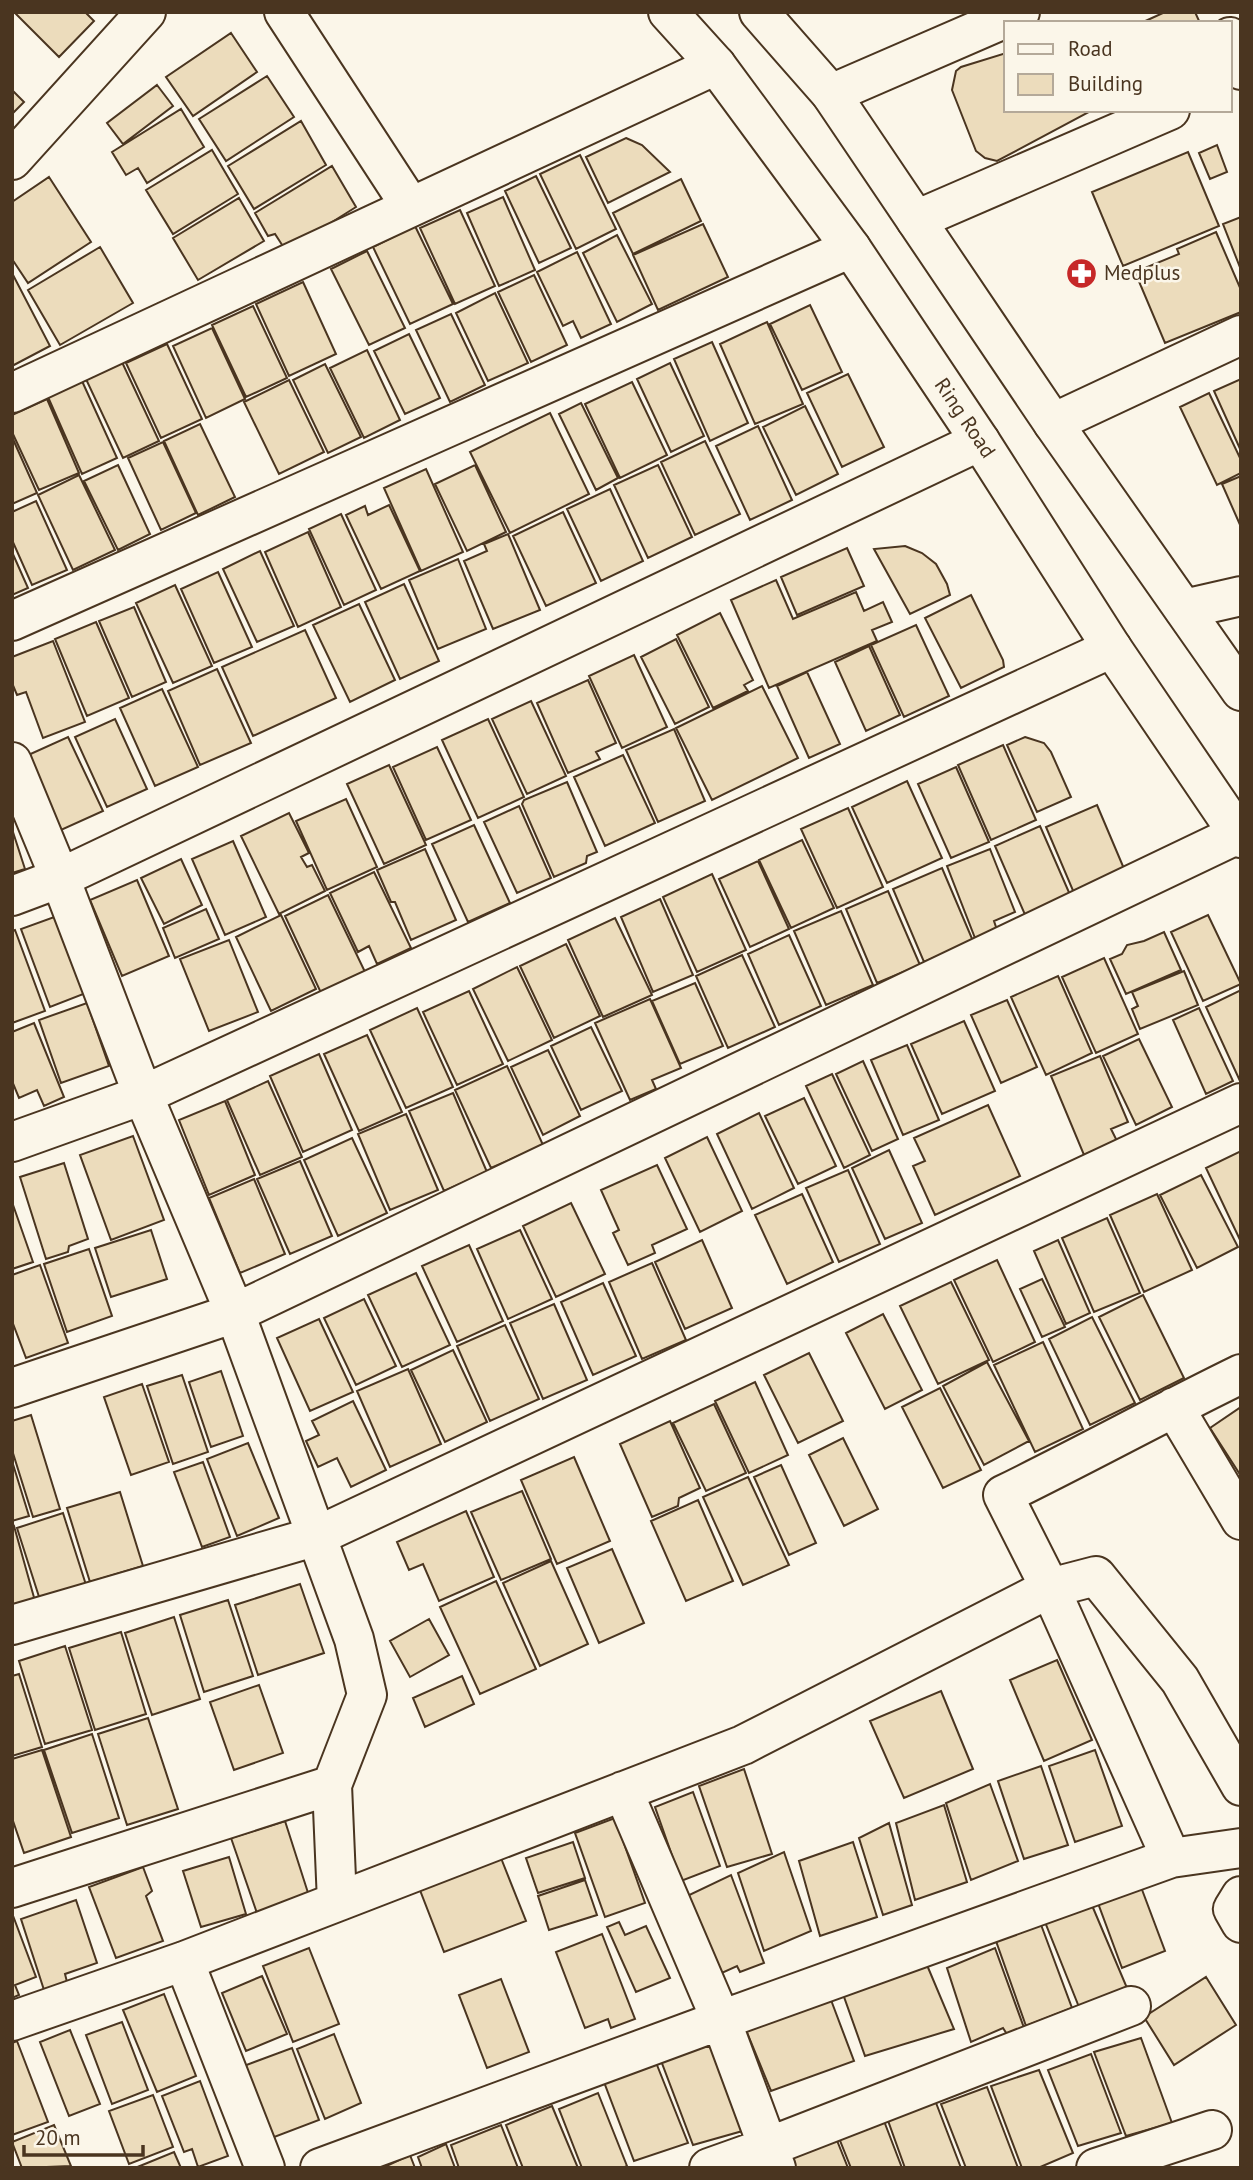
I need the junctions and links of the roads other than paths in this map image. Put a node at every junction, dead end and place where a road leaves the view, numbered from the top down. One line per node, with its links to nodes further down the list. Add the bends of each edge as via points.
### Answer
1 (146, 12): 11 (main road)
2 (284, 12): 12 (main road)
3 (668, 12): 7 (main road, Ring Road)
4 (759, 12): 9 (main road)
5 (1020, 12): 9 (main road)
6 (1232, 43): 8 (main road)
7 (716, 65): 12 (main road); 14 (main road, Ring Road)
8 (1241, 70)
9 (831, 94): 13 (main road)
10 (1165, 112): 13 (main road)
11 (12, 159)
12 (411, 207): 16 (main road)
13 (916, 220): 17 (main road)
14 (851, 248): 18 (main road, Ring Road); 21 (main road)
15 (1241, 335): 17 (main road)
16 (12, 393)
17 (1053, 422): 20 (main road)
18 (980, 441): 22 (main road, Ring Road); 26 (main road)
19 (1241, 596): 20 (main road)
20 (1184, 609): 23 (main road)
21 (12, 621)
22 (1112, 648): 25 (main road, Ring Road); 28 (main road)
23 (1241, 691)
24 (12, 762): 26 (main road)
25 (1239, 836): 31 (main road)
26 (60, 878): 27 (main road); 28 (main road)
27 (12, 896)
28 (143, 1095): 30 (main road); 31 (main road)
29 (1241, 1103): 36 (main road)
30 (12, 1142)
31 (234, 1313): 33 (main road); 36 (main road)
32 (1241, 1374): 34 (main road)
33 (12, 1388)
34 (1174, 1407): 35 (main road); 37 (main road, via 1003,1495)
35 (1241, 1520)
36 (317, 1536): 38 (main road); 39 (main road, via 354,1639 367,1695)
37 (1050, 1588): 40 (main road, via 1096,1576 1180,1680); 41 (main road, via 743,1745); 43 (main road)
38 (12, 1625)
39 (332, 1785): 44 (main road); 46 (main road)
40 (1241, 1786)
41 (623, 1791): 46 (main road); 50 (main road)
42 (1241, 1848): 43 (main road)
43 (1171, 1858): 50 (main road)
44 (12, 1888)
45 (1241, 1896): 47 (main road, via 1233,1909)
46 (337, 1902): 48 (main road)
47 (1241, 1923)
48 (184, 1961): 51 (main road); 54 (main road)
49 (1131, 2006): 53 (main road)
50 (721, 2020): 53 (main road); 55 (main road)
51 (12, 2021)
52 (1212, 2130): 57 (main road)
53 (772, 2157): 56 (main road)
54 (265, 2168)
55 (320, 2168)
56 (709, 2168)
57 (1096, 2168)

